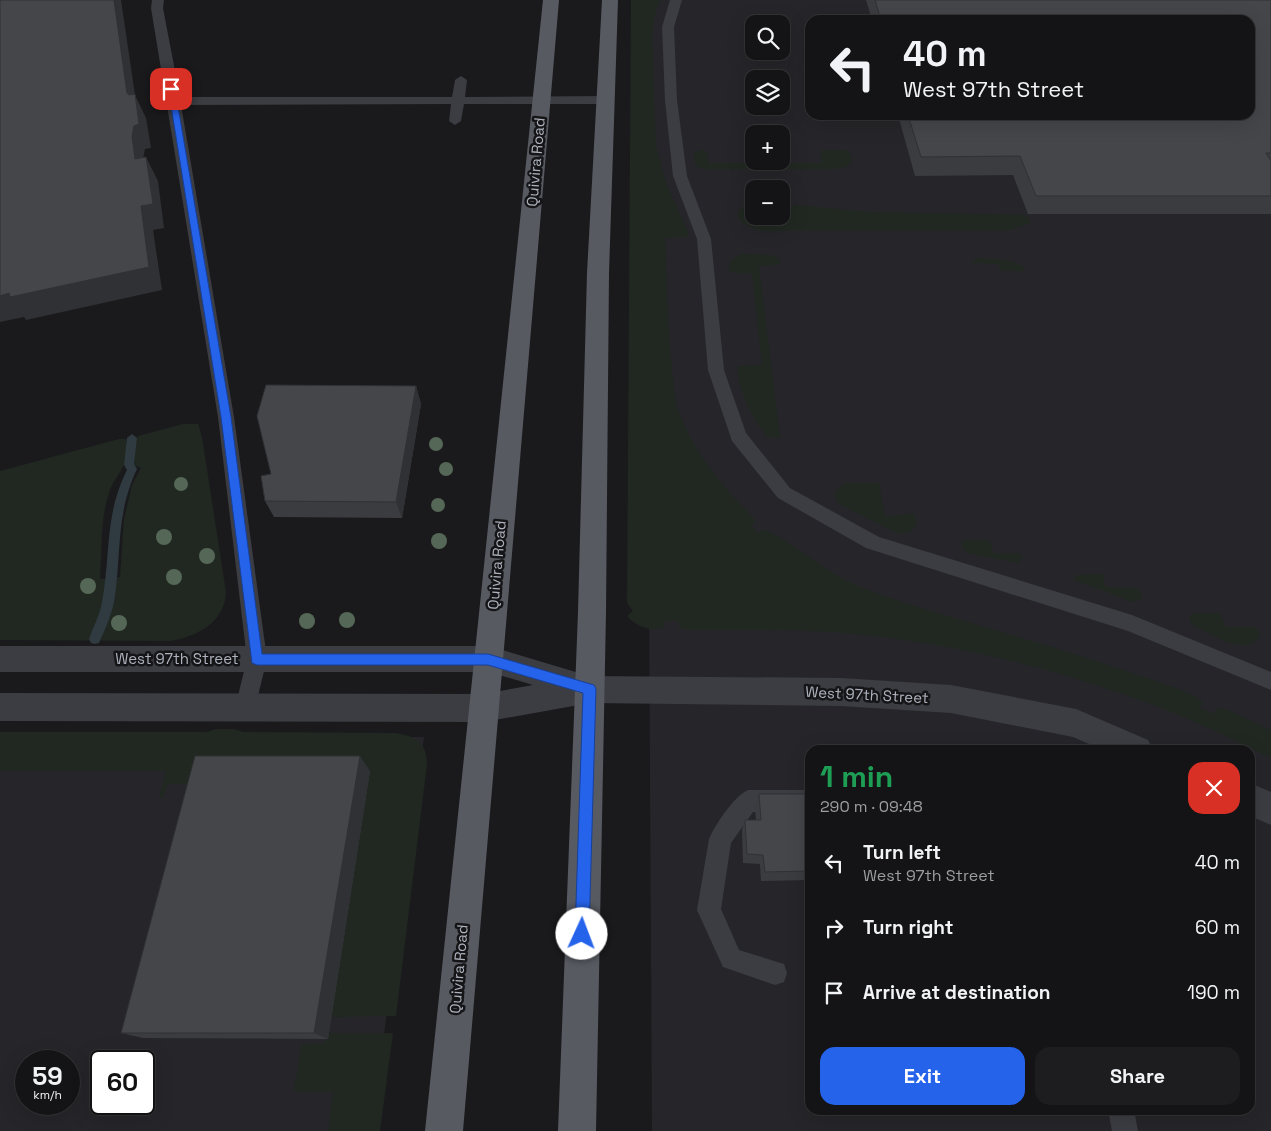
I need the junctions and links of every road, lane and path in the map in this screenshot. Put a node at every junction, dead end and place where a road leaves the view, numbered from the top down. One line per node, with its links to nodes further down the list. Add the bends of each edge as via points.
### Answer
1 (158, 0): 9 (lane)
2 (552, 0): 7 (main road, Quivira Road)
3 (610, 0): 8 (main road)
4 (676, 0): 14 (lane, via 668,27 671,100 680,176 704,239 716,370 738,436 784,493 873,543 1132,624)
5 (461, 80): 6 (lane)
6 (458, 100): 7 (lane); 9 (lane); 10 (lane)
7 (542, 100): 8 (lane); 13 (main road, Quivira Road)
8 (606, 100): 15 (main road, via 598,273)
9 (174, 101): 12 (lane, via 226,417)
10 (455, 121)
11 (0, 659): 12 (street, West 97th Street)
12 (257, 659): 13 (street, West 97th Street); 17 (lane)
13 (488, 659): 15 (street, West 97th Street); 18 (main road, Quivira Road)
14 (1271, 681)
15 (590, 689): 18 (street, West 97th Street); 19 (street, West 97th Street, via 841,692 951,699 1076,723); 26 (main road)
16 (0, 707): 17 (street, West 97th Street)
17 (245, 708): 18 (street, West 97th Street)
18 (484, 708): 25 (main road, Quivira Road)
19 (1127, 745)
20 (805, 801): 23 (lane, via 748,801 720,839 709,910 731,959)
21 (1255, 802): 22 (street)
22 (1271, 809)
23 (775, 973)
24 (1122, 1115): 27 (lane)
25 (444, 1131)
26 (576, 1131)
27 (1124, 1131)

